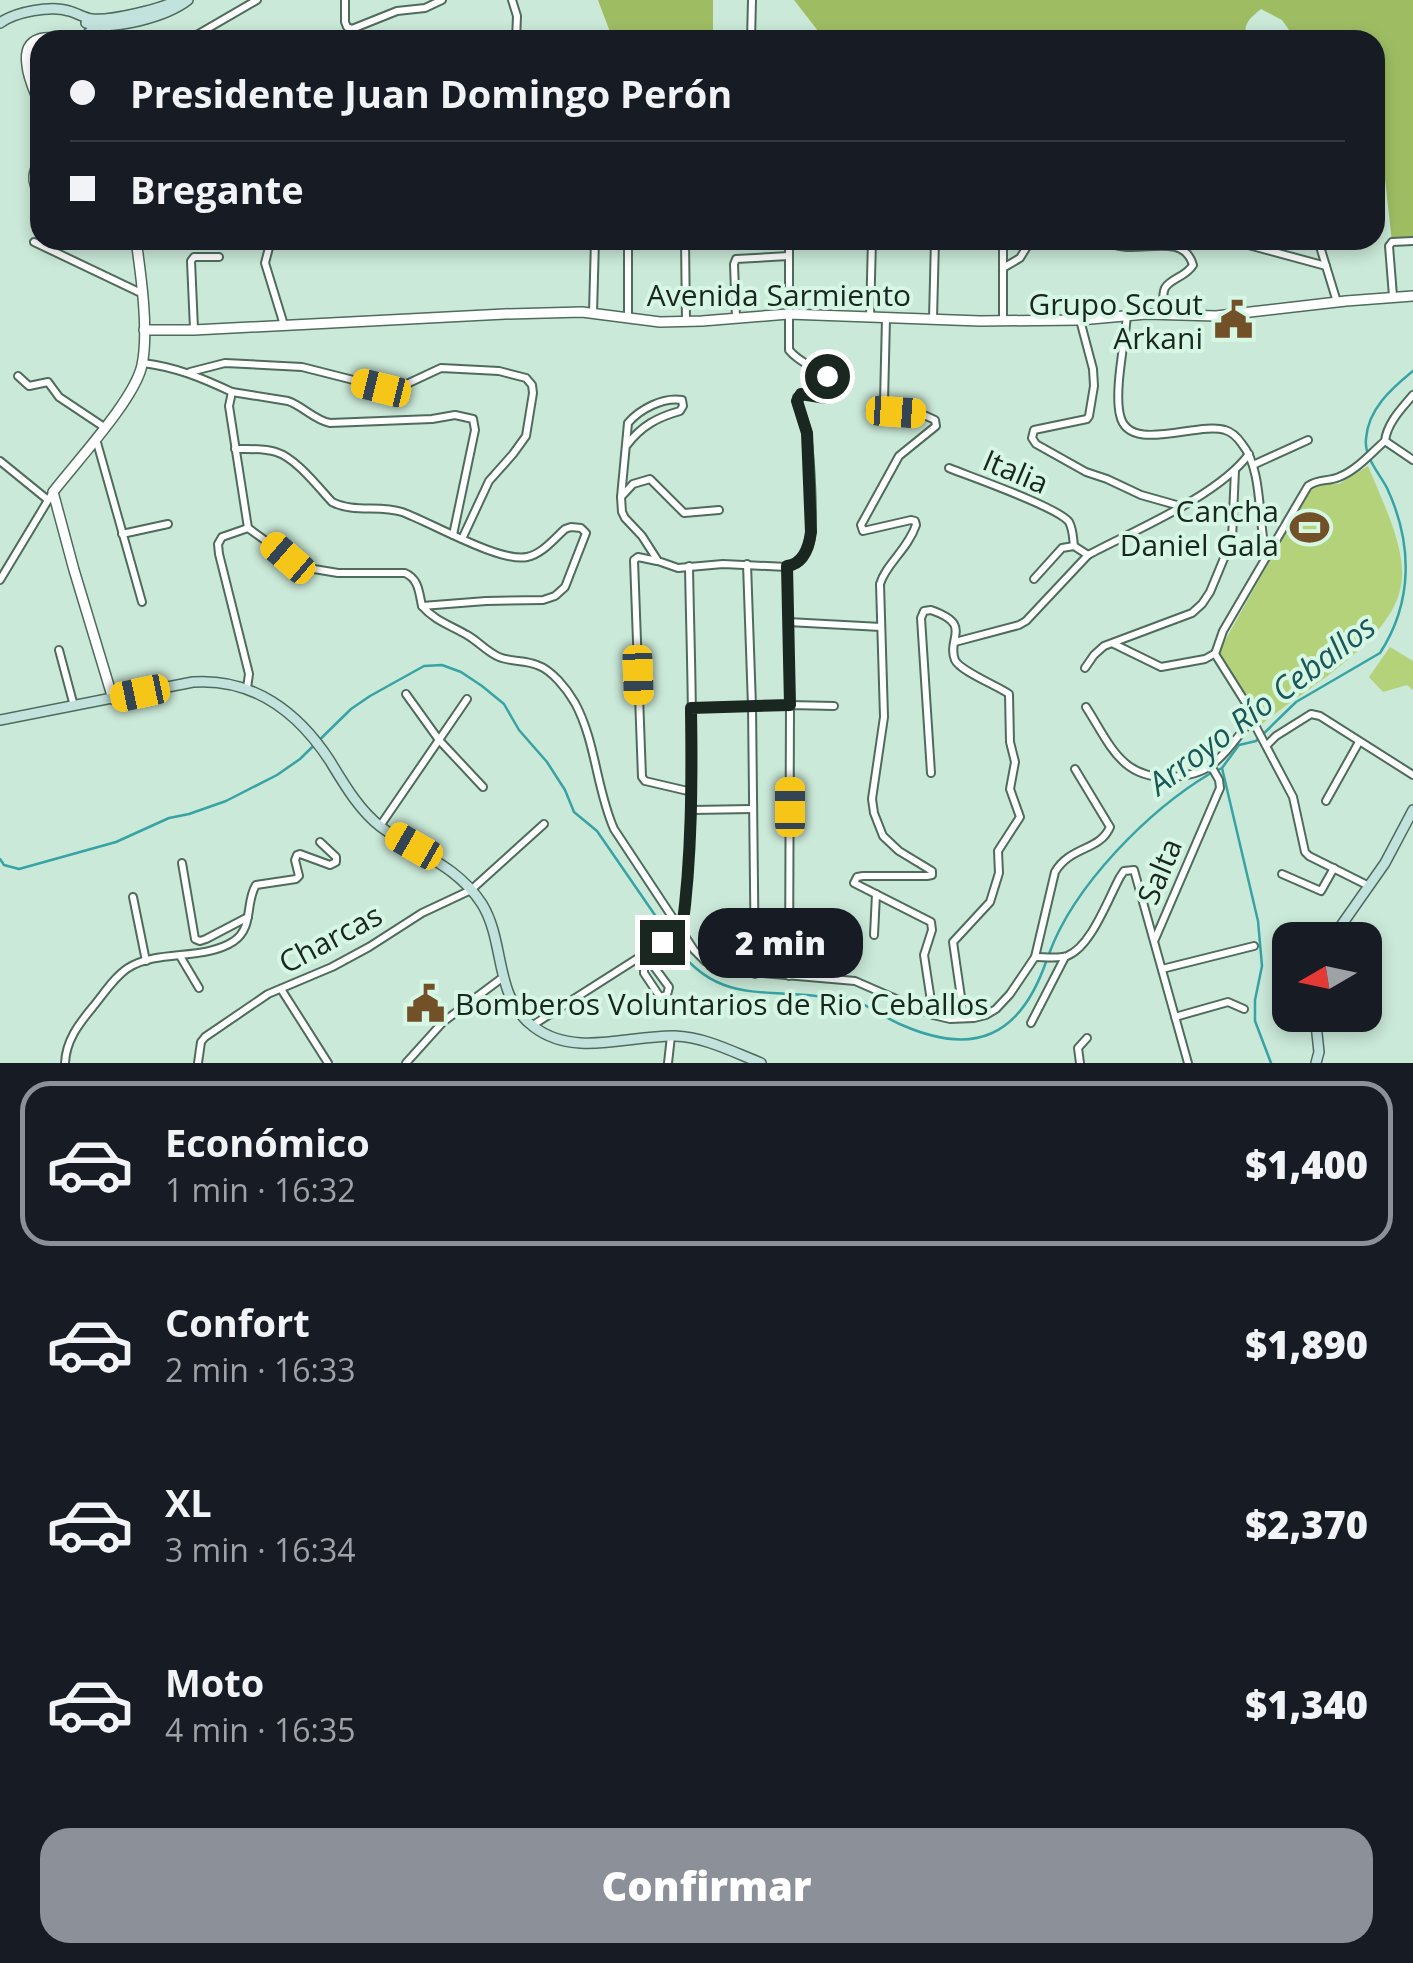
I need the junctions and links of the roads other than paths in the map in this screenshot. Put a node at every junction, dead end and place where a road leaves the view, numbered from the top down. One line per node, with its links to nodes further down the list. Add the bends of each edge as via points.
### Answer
1 (188, 0): 11 (main road)
2 (257, 0): 12 (street)
3 (344, 0): 4 (street, via 352,29)
4 (442, 0)
5 (512, 0): 13 (street)
6 (752, 0): 14 (street)
7 (176, 1): 10 (main road, via 101,19)
8 (0, 24): 9 (main road, via 15,14 45,11 65,13)
9 (93, 30)
10 (96, 30)
11 (99, 30)
12 (205, 30)
13 (516, 30)
14 (751, 30)
15 (30, 49): 16 (street)
16 (30, 74)
17 (1413, 240): 37 (street, via 1392,242 1388,250)
18 (51, 250): 36 (street)
19 (137, 250): 36 (street)
20 (268, 250): 52 (street, via 265,263)
21 (595, 250): 40 (street)
22 (628, 250): 44 (street)
23 (685, 250): 50 (street)
24 (789, 250): 32 (street)
25 (872, 250): 46 (street)
26 (935, 250): 48 (street)
27 (1003, 250): 35 (street)
28 (1024, 250): 35 (street)
29 (1184, 250): 42 (street, via 1193,265 1167,285)
30 (1267, 250): 34 (street)
31 (1321, 250): 34 (street)
32 (789, 256): 41 (street); 45 (street, via 736,258)
33 (219, 257): 54 (street, via 191,260)
34 (1326, 266): 39 (street)
35 (1003, 268): 51 (street)
36 (141, 293): 53 (street)
37 (1393, 296): 38 (street, Avenida Sarmiento); 39 (street, Avenida Sarmiento)
38 (1413, 296)
39 (1338, 302): 42 (street, Avenida Sarmiento, via 1216,316)
40 (593, 314): 44 (street, Avenida Sarmiento); 52 (street, Avenida Sarmiento)
41 (788, 314): 45 (street, Avenida Sarmiento); 46 (street, Avenida Sarmiento); 86 (street, via 789,350 827,376 831,390 826,398 798,396 807,433 811,532 804,555)
42 (1163, 314): 43 (street, Avenida Sarmiento)
43 (1128, 315): 49 (street, Avenida Sarmiento); 66 (street, via 1118,400 1123,424 1144,435 1220,428)
44 (628, 318): 50 (street, Avenida Sarmiento)
45 (736, 318): 50 (street, Avenida Sarmiento)
46 (870, 318): 47 (street, Avenida Sarmiento)
47 (886, 318): 48 (street, Avenida Sarmiento); 92 (street, via 886,407 924,414 936,426 899,456 861,526 915,521 883,575)
48 (934, 319): 51 (street, Avenida Sarmiento)
49 (1080, 320): 51 (street, Avenida Sarmiento); 74 (street, via 1093,369 1087,419 1034,430 1032,438 1086,472)
50 (686, 321)
51 (1002, 321)
52 (284, 326): 54 (street, Avenida Sarmiento)
53 (144, 330): 54 (street, Avenida Sarmiento); 55 (street)
54 (194, 330)
55 (142, 363): 56 (street); 60 (street)
56 (190, 372): 58 (street); 79 (street, via 224,364 302,367 396,389 440,368 526,378 533,393 526,436)
57 (18, 376): 60 (street, via 28,386 48,382)
58 (232, 392): 65 (street); 79 (street, via 288,401 330,423 472,418)
59 (1413, 394): 63 (street)
60 (104, 427): 61 (street)
61 (96, 438): 72 (street); 78 (street)
62 (1308, 440): 69 (street)
63 (1382, 443): 67 (street); 82 (street, via 1341,477 1313,482)
64 (627, 446): 64 (street, via 646,425 680,411 682,400 640,411 628,423); 73 (street)
65 (234, 449): 77 (street); 79 (street, via 278,452 342,507 388,508)
66 (1249, 454): 69 (street); 71 (street)
67 (1413, 460)
68 (0, 461): 72 (street)
69 (1253, 465): 82 (street)
70 (950, 468): 80 (street, Italia, via 1064,518)
71 (1235, 469): 74 (street); 94 (street, via 1232,538 1202,604)
72 (50, 496): 88 (street); 100 (street)
73 (621, 497): 75 (street, via 650,479 684,513); 83 (street, via 625,518)
74 (1182, 506): 81 (street)
75 (719, 510)
76 (168, 524): 78 (street)
77 (248, 528): 90 (street, via 302,567 406,573 417,584); 98 (street, via 218,544)
78 (122, 534): 89 (street)
79 (458, 537): 90 (street, via 522,558 571,527 586,532 565,587 555,596)
80 (1074, 546): 81 (street, Italia); 87 (street, via 1062,548)
81 (1088, 554): 93 (street, via 1019,625)
82 (1266, 555): 96 (street)
83 (658, 561): 85 (street); 118 (street, via 634,560 642,777)
84 (747, 564): 85 (street); 86 (street); 104 (street)
85 (689, 566): 107 (street)
86 (787, 566): 91 (street)
87 (1034, 578)
88 (0, 580)
89 (142, 602)
90 (422, 606): 135 (street, via 498,656 545,669 564,687 584,723 614,829)
91 (788, 622): 92 (street); 102 (street)
92 (880, 627): 131 (street, via 884,717 874,812 883,836 932,874 854,880)
93 (956, 642): 115 (street, via 952,622 924,611); 154 (street, via 959,665 1009,694 1015,762 1010,789 1020,816 998,851 990,902 952,942)
94 (1113, 643): 96 (street, via 1161,667); 97 (street)
95 (59, 650): 103 (street)
96 (1214, 654): 108 (street)
97 (1086, 668)
98 (247, 688): 100 (main road, via 214,680); 124 (main road, via 313,738)
99 (406, 694): 110 (street)
100 (113, 698): 103 (main road)
101 (467, 699): 110 (street)
102 (790, 705): 104 (street); 105 (street); 147 (street)
103 (74, 706): 109 (main road)
104 (752, 706): 107 (street); 120 (street)
105 (834, 706)
106 (1086, 707): 113 (street, via 1133,771 1160,778)
107 (691, 708): 118 (street)
108 (1253, 718): 112 (street); 113 (street)
109 (0, 720)
110 (438, 740): 117 (street); 124 (street)
111 (1359, 742): 112 (street, via 1310,714); 116 (street); 119 (street)
112 (1266, 743): 127 (street, via 1296,806 1306,852)
113 (1213, 768): 137 (street, Salta, via 1220,788)
114 (1075, 769): 141 (street, via 1110,827 1104,839 1069,855 1055,872)
115 (931, 773)
116 (1413, 774)
117 (483, 786)
118 (692, 792): 121 (street)
119 (1326, 801)
120 (752, 809): 121 (street); 146 (street)
121 (692, 810): 135 (street)
122 (1413, 810): 129 (main road)
123 (544, 824): 130 (street, Charcas)
124 (380, 826): 130 (main road)
125 (320, 842): 133 (street, via 336,862 297,855 299,876 256,884)
126 (182, 863): 133 (street, via 194,939)
127 (1334, 868): 128 (street, via 1321,891); 129 (street)
128 (1282, 874)
129 (1369, 886): 134 (main road)
130 (472, 890): 148 (main road, via 493,932); 150 (street, Charcas)
131 (876, 894): 136 (street); 152 (street, via 931,922 924,955)
132 (133, 897): 143 (street)
133 (249, 916): 139 (street, via 238,938)
134 (1344, 922)
135 (680, 931): 140 (street); 146 (street, via 704,961)
136 (874, 935)
137 (1155, 940): 142 (street, via 1129,869 1088,937); 145 (street)
138 (1254, 946): 145 (street)
139 (180, 956): 143 (street); 149 (street)
140 (641, 956): 144 (street); 156 (street)
141 (1039, 957): 142 (street); 154 (street, via 996,1008)
142 (1062, 957): 155 (street)
143 (146, 961): 161 (street, via 124,970 79,1023)
144 (646, 964): 144 (street, via 644,974 657,994 667,995 669,987)
145 (1162, 968): 153 (street)
146 (754, 974): 147 (street)
147 (790, 976): 152 (street, via 855,981)
148 (502, 978): 156 (main road); 164 (street, via 443,1022)
149 (199, 988)
150 (281, 989): 162 (street, Charcas, via 205,1037); 163 (street)
151 (1244, 1009): 153 (street, via 1228,1002)
152 (933, 1015): 154 (street)
153 (1176, 1017): 168 (street)
154 (964, 1018)
155 (1032, 1023)
156 (532, 1026): 158 (main road, via 586,1042)
157 (1317, 1032): 160 (main road)
158 (671, 1036): 165 (street); 166 (main road, via 710,1042)
159 (1087, 1038): 167 (street, via 1078,1048)
160 (1318, 1062)
161 (65, 1063)
162 (198, 1063)
163 (328, 1063)
164 (406, 1063)
165 (668, 1063)
166 (761, 1063)
167 (1080, 1063)
168 (1188, 1063)

